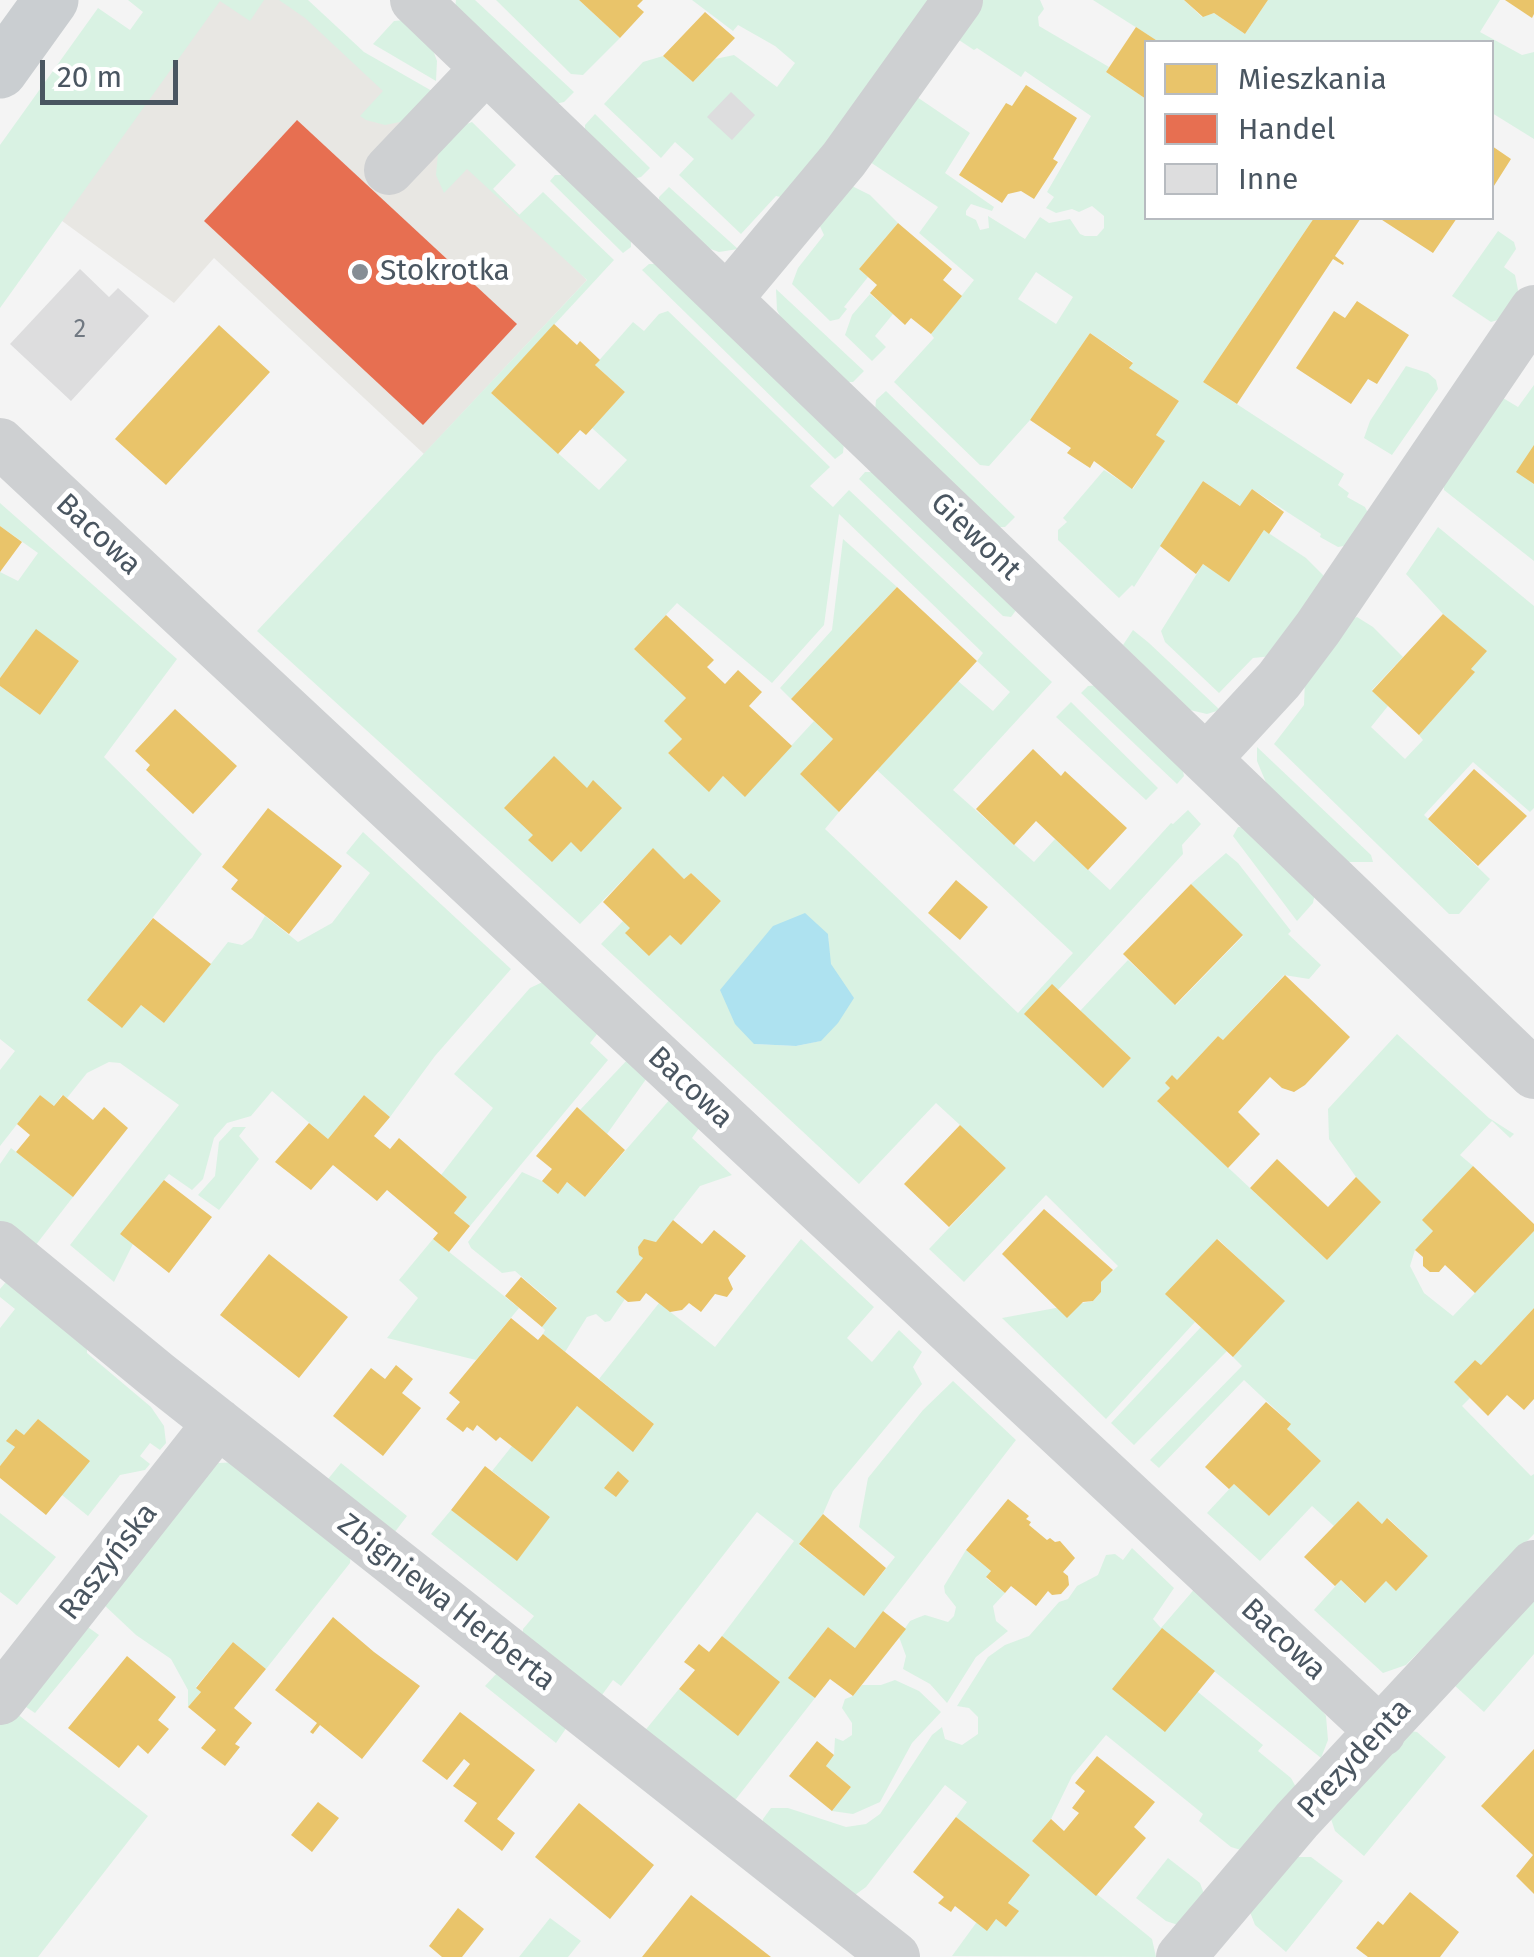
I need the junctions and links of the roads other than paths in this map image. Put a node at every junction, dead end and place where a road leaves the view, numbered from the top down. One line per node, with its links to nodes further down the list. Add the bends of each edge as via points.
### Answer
1 (51, 0): 5 (main road)
2 (416, 0): 4 (street, Giewont)
3 (958, 0): 7 (street, via 844,158)
4 (486, 68): 6 (street); 7 (street, Giewont)
5 (0, 71)
6 (390, 170)
7 (727, 299): 10 (street, Giewont)
8 (1534, 310): 10 (street, via 1318,628)
9 (0, 443): 16 (street, Bacowa)
10 (1206, 759): 11 (street, Giewont)
11 (1534, 1074)
12 (0, 1246): 13 (street, Zbigniewa Herberta)
13 (218, 1423): 15 (street, Raszyńska); 17 (street, Zbigniewa Herberta)
14 (1534, 1565): 16 (street, Prezydenta)
15 (0, 1700)
16 (1381, 1732): 18 (street, Prezydenta)
17 (895, 1957)
18 (1181, 1957)

